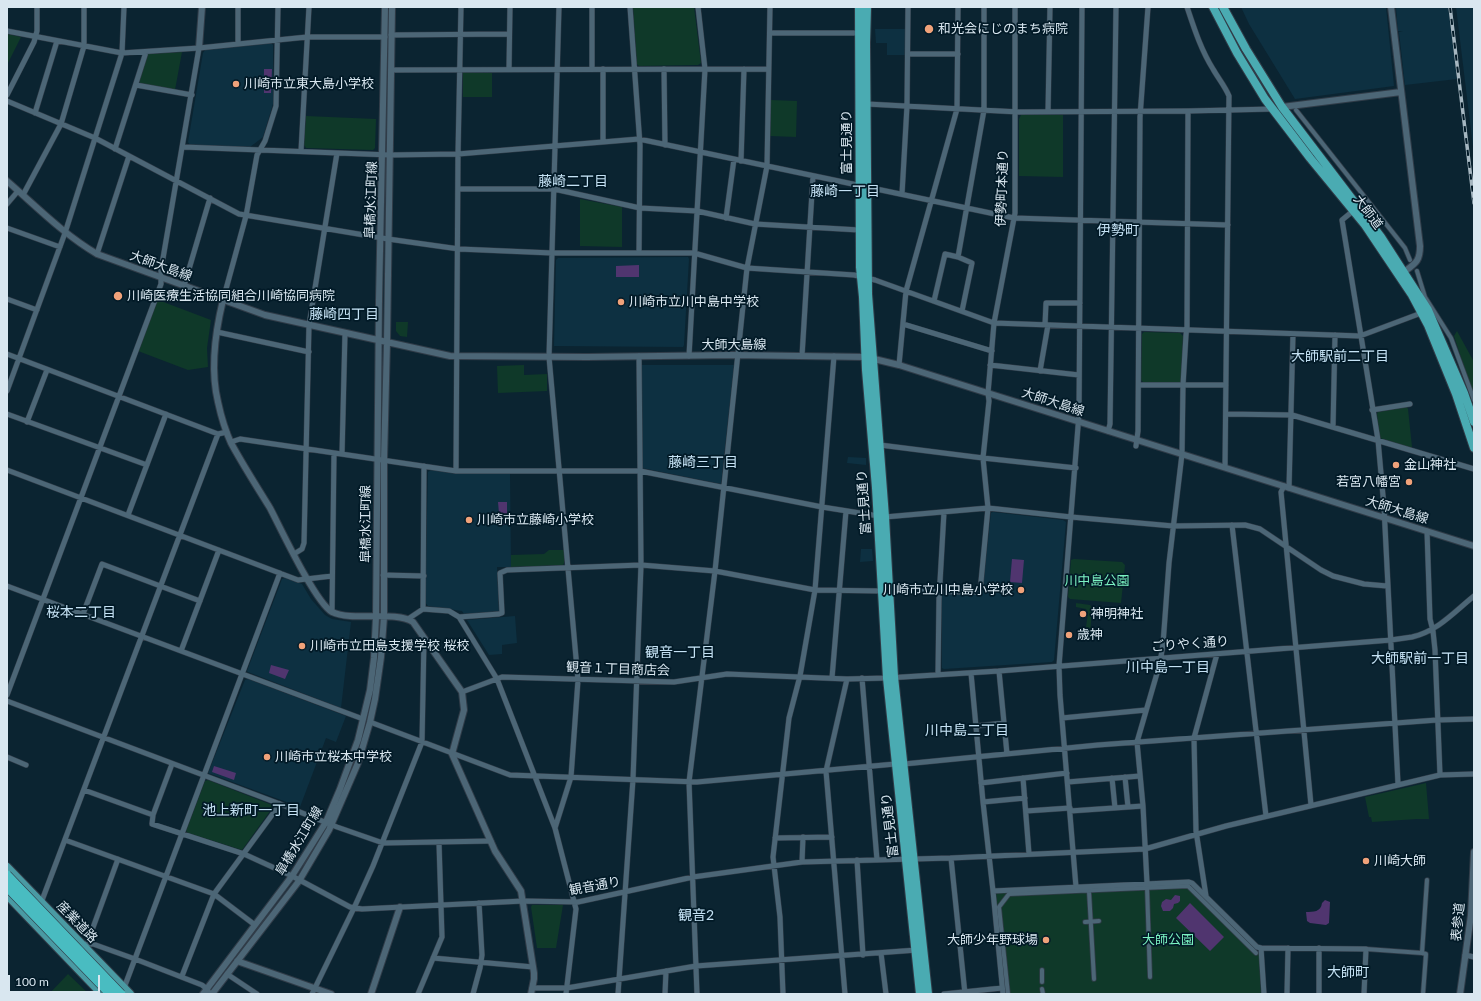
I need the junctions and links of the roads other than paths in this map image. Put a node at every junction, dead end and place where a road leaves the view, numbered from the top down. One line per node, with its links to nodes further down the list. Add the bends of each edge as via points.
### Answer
1 (37, 7): 37 (street)
2 (84, 7): 43 (street)
3 (124, 7): 46 (street)
4 (202, 7): 44 (street)
5 (238, 7): 42 (street)
6 (278, 7): 40 (street)
7 (309, 7): 39 (street)
8 (385, 7): 38 (street, 皐橋水江町線)
9 (392, 7): 35 (street, 皐橋水江町線)
10 (461, 7): 36 (street)
11 (510, 7): 34 (street)
12 (559, 7): 50 (street)
13 (592, 7): 51 (street)
14 (630, 7): 53 (street)
15 (698, 7): 55 (street)
16 (770, 7): 32 (street)
17 (859, 7): 33 (highway, 富士見通り)
18 (867, 7): 65 (highway, 富士見通り)
19 (908, 7): 47 (street)
20 (958, 7): 48 (street)
21 (984, 7): 70 (street)
22 (1015, 7): 74 (street, 伊勢町本通り)
23 (1050, 7): 75 (street)
24 (1082, 7): 76 (street)
25 (1116, 7): 77 (street)
26 (1148, 7): 78 (street)
27 (1187, 7): 71 (street, via 1212,68 1227,90)
28 (1213, 7): 69 (highway, 大師道, via 1237,53)
29 (1223, 7): 67 (highway, 大師道)
30 (1391, 7): 61 (street)
31 (7, 31): 37 (street)
32 (770, 33): 33 (street); 57 (street)
33 (859, 33): 101 (highway, 富士見通り)
34 (509, 34): 36 (street); 49 (street)
35 (391, 35): 36 (street); 58 (street, 皐橋水江町線)
36 (460, 35): 59 (street)
37 (35, 36): 41 (street); 62 (street)
38 (385, 37): 39 (street); 93 (street, 皐橋水江町線)
39 (308, 38): 40 (street); 89 (street)
40 (276, 40): 42 (street); 88 (street, via 276,106 265,141)
41 (57, 41): 43 (street); 79 (street)
42 (238, 44): 44 (street)
43 (84, 46): 46 (street); 80 (street)
44 (200, 48): 45 (street); 63 (street)
45 (146, 52): 46 (street); 60 (street)
46 (122, 53): 81 (street)
47 (908, 54): 48 (street); 66 (street)
48 (958, 54): 68 (street)
49 (509, 69): 50 (street); 59 (street)
50 (558, 69): 51 (street); 86 (street)
51 (592, 69): 52 (street)
52 (603, 69): 53 (street); 83 (street)
53 (634, 69): 54 (street); 82 (street)
54 (664, 69): 55 (street); 84 (street)
55 (705, 69): 56 (street); 90 (street)
56 (744, 69): 57 (street); 96 (street)
57 (768, 69): 97 (street)
58 (391, 70): 59 (street); 93 (street, 皐橋水江町線)
59 (460, 70): 92 (street)
60 (136, 85): 63 (street); 87 (street)
61 (1401, 92): 67 (street); 140 (street, via 1420,246 1419,259)
62 (7, 95)
63 (192, 95): 85 (street)
64 (7, 101): 79 (street)
65 (866, 104): 66 (street); 101 (highway, 富士見通り)
66 (907, 106): 68 (street); 105 (street)
67 (1282, 107): 69 (street); 140 (highway, 大師道, via 1365,215)
68 (957, 109): 70 (street); 107 (street)
69 (1272, 109): 71 (street); 112 (highway, 大師道)
70 (984, 110): 74 (street); 110 (street)
71 (1229, 110): 73 (street); 121 (street)
72 (1296, 110): 136 (street, via 1405,248)
73 (1188, 111): 78 (street); 119 (street)
74 (1015, 112): 75 (street); 115 (street, 伊勢町本通り)
75 (1048, 112): 76 (street)
76 (1082, 112): 77 (street); 116 (street)
77 (1115, 112): 78 (street); 117 (street)
78 (1140, 112): 118 (street)
79 (35, 113): 80 (street)
80 (61, 124): 81 (street); 104 (street)
81 (95, 138): 87 (street); 126 (street)
82 (639, 139): 83 (street); 84 (street); 109 (street)
83 (603, 142): 86 (street)
84 (665, 145): 90 (street)
85 (183, 146): 88 (street); 100 (street)
86 (556, 146): 92 (street); 103 (street)
87 (115, 149): 94 (street)
88 (259, 150): 89 (street); 113 (street)
89 (301, 151): 91 (street)
90 (700, 152): 95 (street); 111 (street)
91 (337, 153): 93 (street); 124 (street)
92 (458, 154): 93 (street); 102 (street)
93 (386, 155): 127 (street, 皐橋水江町線); 128 (street, 皐橋水江町線)
94 (128, 156): 100 (street); 134 (street)
95 (734, 159): 96 (street); 114 (street)
96 (741, 161): 97 (street)
97 (767, 166): 98 (street); 120 (street)
98 (813, 176): 101 (street); 123 (street)
99 (7, 181): 104 (street, 大師大島線)
100 (176, 181): 106 (street); 142 (street)
101 (863, 186): 105 (street); 125 (highway, 富士見通り); 141 (highway, 富士見通り)
102 (459, 189): 103 (street); 130 (street)
103 (554, 189): 109 (street); 132 (street)
104 (20, 193): 108 (street); 126 (street, 大師大島線)
105 (902, 194): 107 (street)
106 (210, 198): 113 (street); 143 (street)
107 (931, 200): 110 (street); 144 (street)
108 (7, 204)
109 (640, 208): 111 (street); 131 (street)
110 (967, 208): 115 (street); 135 (street)
111 (697, 211): 114 (street); 133 (street)
112 (1353, 211): 151 (highway, 大師道); 165 (street, via 1342,220)
113 (246, 216): 124 (street); 146 (street)
114 (726, 218): 120 (street)
115 (1014, 218): 116 (street); 152 (street, 伊勢町本通り)
116 (1081, 219): 117 (street); 148 (street)
117 (1113, 221): 118 (street); 157 (street)
118 (1139, 222): 119 (street); 158 (street)
119 (1188, 223): 121 (street); 159 (street)
120 (755, 224): 123 (street); 137 (street)
121 (1228, 225): 160 (street)
122 (7, 228): 129 (street)
123 (810, 228): 125 (street); 138 (street)
124 (324, 229): 127 (street); 154 (street)
125 (859, 230): 141 (highway, 富士見通り)
126 (65, 233): 129 (street); 134 (street, 大師大島線)
127 (381, 238): 128 (street); 166 (street, 皐橋水江町線)
128 (388, 239): 130 (street); 167 (street, 皐橋水江町線)
129 (60, 247): 149 (street)
130 (458, 249): 132 (street); 172 (street)
131 (639, 252): 132 (street); 133 (street)
132 (552, 253): 177 (street)
133 (694, 253): 137 (street); 174 (street)
134 (97, 254): 142 (street, 大師大島線)
135 (958, 257): 147 (street, via 945,254); 150 (street, via 972,263)
136 (1410, 260)
137 (747, 268): 138 (street); 171 (street)
138 (806, 271): 141 (street); 175 (street)
139 (1417, 271): 191 (street, via 1425,297 1451,338)
140 (1404, 272): 151 (highway, 大師道)
141 (864, 277): 144 (street); 178 (highway, 富士見通り)
142 (161, 278): 143 (street, 大師大島線); 190 (street, via 154,306)
143 (184, 286): 146 (street, 大師大島線)
144 (906, 291): 147 (street); 153 (street)
145 (7, 299): 149 (street)
146 (223, 300): 154 (street, 大師大島線, via 265,315); 161 (street)
147 (934, 301): 150 (street)
148 (1080, 303): 155 (street, via 1046,303); 156 (street)
149 (37, 310): 179 (street)
150 (962, 311): 152 (street)
151 (1425, 312): 165 (street); 199 (highway, 大師道, via 1464,393); 210 (highway, 大師道)
152 (994, 323): 155 (street); 168 (street, 伊勢町本通り)
153 (903, 324): 168 (street); 180 (street)
154 (309, 325): 162 (street, 大師大島線); 169 (street)
155 (1047, 325): 156 (street); 183 (street)
156 (1080, 326): 157 (street); 184 (street)
157 (1112, 328): 158 (street); 202 (street)
158 (1139, 328): 159 (street); 185 (street)
159 (1186, 330): 160 (street); 186 (street)
160 (1226, 331): 163 (street); 187 (street)
161 (217, 332): 169 (street); 203 (street, via 214,352 216,390)
162 (344, 333): 166 (street, 大師大島線); 213 (street)
163 (1293, 334): 164 (street); 197 (street)
164 (1335, 335): 165 (street); 201 (street)
165 (1360, 336): 193 (street)
166 (380, 341): 167 (street, 大師大島線); 216 (street, 皐橋水江町線)
167 (387, 342): 172 (street, 大師大島線); 216 (street, 皐橋水江町線)
168 (992, 351): 181 (street, 伊勢町本通り)
169 (309, 352): 211 (street)
170 (7, 354): 179 (street)
171 (738, 355): 174 (street, 大師大島線); 175 (street, 大師大島線); 226 (street)
172 (458, 356): 177 (street, 大師大島線); 224 (street)
173 (639, 356): 174 (street, 大師大島線); 177 (street, 大師大島線); 225 (street)
174 (689, 356)
175 (802, 356): 176 (street, 大師大島線)
176 (834, 356): 178 (street, 大師大島線); 229 (street)
177 (549, 357): 223 (street)
178 (869, 358): 180 (street, 大師大島線); 208 (highway, 富士見通り); 234 (highway, 富士見通り)
179 (19, 359): 182 (street); 188 (street)
180 (899, 365): 189 (street, 大師大島線)
181 (990, 365): 183 (street); 189 (street, 伊勢町本通り)
182 (46, 370): 190 (street); 198 (street)
183 (1040, 370): 184 (street)
184 (1079, 375): 200 (street)
185 (1139, 385): 186 (street); 207 (street)
186 (1183, 385): 187 (street); 214 (street)
187 (1226, 385): 196 (street)
188 (7, 391)
189 (988, 393): 200 (street, 大師大島線); 215 (street, 伊勢町本通り)
190 (118, 397): 195 (street); 209 (street)
191 (1474, 400)
192 (1410, 404): 193 (street)
193 (1372, 410): 205 (street)
194 (7, 414): 198 (street)
195 (166, 414): 204 (street); 217 (street)
196 (1226, 414): 197 (street); 219 (street)
197 (1292, 415): 201 (street); 227 (street)
198 (27, 422): 209 (street)
199 (1474, 422)
200 (1078, 424): 202 (street, 大師大島線); 220 (street)
201 (1333, 427): 205 (street)
202 (1108, 431): 207 (street, 大師大島線)
203 (227, 432): 204 (street); 206 (street)
204 (218, 434): 240 (street)
205 (1378, 440): 221 (street); 235 (street)
206 (231, 442): 211 (street, via 240,439); 244 (street)
207 (1136, 443): 214 (street, 大師大島線)
208 (880, 445): 215 (street); 234 (highway, 富士見通り)
209 (100, 448): 217 (street); 228 (street)
210 (1474, 448)
211 (306, 449): 212 (street); 244 (street, via 304,543 302,549)
212 (334, 453): 213 (street); 250 (street)
213 (342, 454): 216 (street)
214 (1182, 454): 219 (street, 大師大島線); 238 (street)
215 (982, 458): 220 (street); 230 (street, 伊勢町本通り)
216 (380, 459): 218 (street); 249 (street, 皐橋水江町線); 266 (street, 皐橋水江町線)
217 (147, 465): 233 (street)
218 (424, 466): 224 (street); 251 (street)
219 (1225, 467): 227 (street, 大師大島線)
220 (1076, 468): 236 (street)
221 (1474, 469)
222 (7, 470): 228 (street)
223 (559, 470): 224 (street); 225 (street); 246 (street)
224 (456, 471)
225 (640, 471): 226 (street); 245 (street)
226 (723, 487): 229 (street); 247 (street)
227 (1286, 487): 235 (street, 大師大島線); 242 (street, via 1281,492)
228 (81, 498): 233 (street); 261 (street)
229 (822, 507): 231 (street); 256 (street)
230 (988, 508): 232 (street); 236 (street); 259 (street, 伊勢町本通り, via 980,592)
231 (846, 511): 234 (street); 257 (street)
232 (944, 512): 234 (street); 259 (street)
233 (128, 515): 240 (street)
234 (881, 516): 258 (highway, 富士見通り)
235 (1384, 517): 239 (street, 大師大島線); 255 (street)
236 (1071, 518): 238 (street); 279 (street)
237 (1232, 525): 238 (street); 242 (street, via 1245,524 1260,529); 276 (street)
238 (1173, 526): 278 (street)
239 (1427, 533): 241 (street, 大師大島線); 270 (street)
240 (180, 535): 243 (street); 254 (street)
241 (1474, 546)
242 (1286, 547): 255 (street, via 1333,576 1364,584); 274 (street)
243 (219, 550): 248 (street); 262 (street)
244 (294, 554): 252 (street)
245 (641, 565): 246 (street); 247 (street); 292 (street)
246 (568, 567): 268 (street, via 501,571 502,613); 291 (street)
247 (715, 572): 256 (street); 289 (street)
248 (280, 573): 252 (street, via 298,580); 283 (street)
249 (383, 575): 251 (street); 267 (street, 皐橋水江町線)
250 (332, 576): 252 (street); 264 (street)
251 (424, 576): 263 (street)
252 (308, 578): 264 (street, via 319,599)
253 (7, 586): 261 (street)
254 (162, 586): 262 (street); 265 (street, via 102,564); 271 (street)
255 (1387, 586): 273 (street)
256 (815, 590): 257 (street); 284 (street)
257 (839, 590): 258 (street); 285 (street)
258 (885, 591): 259 (street); 287 (highway, 富士見通り)
259 (939, 592): 282 (street)
260 (1474, 596): 270 (street, ごりやく通り, via 1450,618)
261 (43, 599): 265 (street); 294 (street)
262 (200, 601): 275 (street)
263 (423, 609): 268 (street, via 449,611); 269 (street)
264 (332, 612): 266 (street)
265 (83, 614): 271 (street)
266 (376, 617): 267 (street); 298 (street, 皐橋水江町線, via 370,690)
267 (384, 617): 269 (street); 301 (street, 皐橋水江町線, via 378,679)
268 (459, 617): 288 (street)
269 (408, 619): 272 (street, via 413,622)
270 (1432, 629): 273 (street, ごりやく通り, via 1412,637); 300 (street)
271 (142, 637): 275 (street); 307 (street)
272 (424, 639): 293 (street); 309 (street)
273 (1390, 640): 274 (street, ごりやく通り); 303 (street)
274 (1296, 647): 276 (street, ごりやく通り); 305 (street)
275 (181, 651): 283 (street)
276 (1246, 651): 277 (street, ごりやく通り); 306 (street)
277 (1217, 654): 278 (street, ごりやく通り); 308 (street)
278 (1161, 658): 279 (street, ごりやく通り); 296 (street)
279 (1059, 666): 280 (street, ごりやく通り); 297 (street)
280 (999, 671): 281 (street, ごりやく通り); 302 (street)
281 (971, 673): 282 (street, ごりやく通り); 304 (street)
282 (938, 674): 287 (street, ごりやく通り)
283 (242, 675): 298 (street); 326 (street)
284 (800, 676): 285 (street, 観音１丁目商店会); 289 (street, 観音１丁目商店会, via 727,674); 324 (street, via 789,718)
285 (832, 678): 290 (street, 観音１丁目商店会)
286 (862, 678): 287 (street, 観音１丁目商店会); 290 (street, 観音１丁目商店会); 319 (street)
287 (891, 678): 317 (highway, 富士見通り)
288 (497, 679): 291 (street, 観音１丁目商店会, via 502,677); 293 (street, 観音１丁目商店会); 323 (street)
289 (701, 679): 292 (street, 観音１丁目商店会); 333 (street)
290 (847, 679): 320 (street)
291 (578, 680): 292 (street, 観音１丁目商店会); 328 (street)
292 (636, 682): 332 (street)
293 (462, 692): 312 (street, via 464,710)
294 (7, 695)
295 (7, 701): 307 (street)
296 (1146, 710): 297 (street); 310 (street)
297 (1062, 718): 311 (street)
298 (363, 719): 349 (street, 皐橋水江町線)
299 (1474, 719): 300 (street)
300 (1437, 720): 303 (street); 325 (street)
301 (370, 722): 309 (street); 349 (street, 皐橋水江町線, via 358,763)
302 (1004, 723): 304 (street); 313 (street)
303 (1395, 724): 305 (street); 336 (street)
304 (976, 726): 315 (street)
305 (1304, 730): 306 (street); 341 (street)
306 (1257, 733): 308 (street); 348 (street)
307 (104, 737): 316 (street); 337 (street)
308 (1194, 738): 310 (street); 352 (street)
309 (422, 742): 312 (street); 358 (street)
310 (1137, 742): 311 (street); 327 (street)
311 (1064, 749): 313 (street); 321 (street)
312 (452, 754): 323 (street, via 510,775); 357 (street)
313 (1007, 754): 315 (street)
314 (7, 757): 318 (street)
315 (979, 757): 317 (street); 335 (street)
316 (172, 764): 326 (street); 347 (street)
317 (899, 764): 319 (street); 368 (highway, 富士見通り)
318 (26, 765)
319 (869, 767): 320 (street); 370 (street)
320 (826, 771): 324 (street); 353 (street)
321 (1067, 773): 330 (street); 334 (street)
322 (1474, 774): 325 (street, 観音通り)
323 (535, 775): 328 (street); 350 (street)
324 (784, 775): 333 (street); 354 (street)
325 (1440, 775): 336 (street, 観音通り)
326 (204, 776): 340 (street); 351 (street)
327 (1140, 776): 329 (street); 342 (street)
328 (571, 777): 332 (street); 350 (street)
329 (1125, 777): 331 (street); 343 (street)
330 (1023, 778): 335 (street); 338 (street)
331 (1112, 778): 334 (street); 344 (street)
332 (633, 779): 333 (street); 387 (street)
333 (689, 782): 379 (street)
334 (1068, 782): 345 (street)
335 (981, 783): 339 (street)
336 (1398, 784): 341 (street, 観音通り)
337 (84, 790): 347 (street); 356 (street)
338 (1025, 798): 339 (street); 346 (street)
339 (983, 802): 365 (street)
340 (280, 804): 349 (street); 363 (street)
341 (1311, 805): 348 (street, 観音通り)
342 (1143, 806): 343 (street); 360 (street)
343 (1128, 807): 344 (street)
344 (1115, 808): 345 (street)
345 (1070, 810): 346 (street); 362 (street)
346 (1026, 811): 364 (street)
347 (153, 815): 351 (street, 観音通り, via 152,824)
348 (1266, 816): 352 (street, 観音通り)
349 (329, 823): 358 (street); 376 (street, 皐橋水江町線); 381 (street, 皐橋水江町線)
350 (555, 828): 392 (street)
351 (182, 834): 363 (street, 観音通り); 378 (street)
352 (1196, 834): 360 (street, 観音通り); 390 (street)
353 (832, 837): 355 (street); 372 (street)
354 (775, 838): 355 (street); 373 (street)
355 (803, 838): 371 (street)
356 (65, 840): 367 (street); 393 (street)
357 (491, 842): 359 (street); 391 (street, via 518,885)
358 (383, 843): 359 (street); 397 (street)
359 (439, 843): 395 (street)
360 (1145, 849): 362 (street, 観音通り); 382 (street)
361 (1474, 852): 377 (street, 表参道)
362 (1073, 853): 364 (street, 観音通り); 384 (street)
363 (244, 854): 376 (street, 観音通り); 388 (street)
364 (1029, 854): 365 (street, 観音通り)
365 (989, 855): 366 (street, 観音通り); 385 (street)
366 (951, 858): 368 (street, 観音通り); 439 (street)
367 (118, 859): 378 (street); 403 (street)
368 (910, 859): 370 (street, 観音通り); 408 (highway, 富士見通り); 454 (highway, 富士見通り)
369 (857, 860): 370 (street, 観音通り); 372 (street, 観音通り); 414 (street)
370 (877, 860)
371 (802, 862): 372 (street, 観音通り); 373 (street, 観音通り)
372 (834, 862): 416 (street)
373 (774, 866): 379 (street, 観音通り); 420 (street)
374 (7, 867): 393 (main road, 産業道路)
375 (7, 875): 437 (highway, bridge)
376 (292, 876): 381 (street, 観音通り); 402 (street, 皐橋水江町線)
377 (1473, 876): 415 (street, 表参道)
378 (166, 877): 388 (street); 419 (street)
379 (693, 877): 387 (street, 観音通り); 423 (street)
380 (1426, 880): 413 (street)
381 (299, 881): 397 (street, 観音通り); 421 (street, 皐橋水江町線)
382 (1147, 886): 384 (street); 386 (street); 390 (street, via 1189,882); 412 (street, via 1188,886); 429 (street)
383 (7, 887): 441 (highway, bridge)
384 (1076, 887): 385 (street)
385 (993, 891): 433 (street)
386 (1089, 891): 401 (street); 457 (street, via 1009,894 999,907)
387 (625, 892): 392 (street, 観音通り); 430 (street)
388 (214, 894): 402 (street); 428 (street)
389 (7, 895): 398 (main road)
390 (1206, 896): 404 (street, via 1257,947)
391 (523, 901): 392 (street, 観音通り); 394 (street, 観音通り); 424 (street)
392 (575, 902): 436 (street, via 575,924)
393 (41, 903): 398 (street); 403 (main road, 産業道路)
394 (479, 903): 395 (street, 観音通り); 422 (street, via 482,955)
395 (441, 904): 396 (street, 観音通り); 418 (street, via 442,937)
396 (400, 907): 397 (street, 観音通り); 444 (street)
397 (354, 908): 434 (street)
398 (32, 921): 440 (main road)
399 (1099, 921): 401 (street)
400 (1085, 922): 401 (street)
401 (1091, 922): 410 (street)
402 (255, 925): 438 (street, 皐橋水江町線)
403 (85, 945): 419 (street, via 93,944); 437 (main road, 産業道路)
404 (1262, 948): 405 (street); 458 (street)
405 (1288, 948): 406 (street); 459 (street)
406 (1319, 948): 407 (street); 460 (street)
407 (1366, 949): 413 (street); 461 (street)
408 (917, 950): 411 (street); 453 (highway, 富士見通り)
409 (1086, 952): 410 (street)
410 (1093, 952): 431 (street)
411 (881, 953): 414 (street); 452 (street)
412 (1256, 953)
413 (1422, 953): 462 (street, via 1426,954)
414 (863, 955): 416 (street)
415 (1465, 955): 417 (street); 463 (street, 表参道)
416 (842, 956): 420 (street); 451 (street)
417 (1474, 957)
418 (433, 958): 422 (street); 445 (street)
419 (135, 959): 428 (street); 437 (street)
420 (782, 959): 423 (street); 450 (street)
421 (237, 961): 427 (street, 皐橋水江町線); 434 (street)
422 (480, 963): 424 (street); 446 (street)
423 (696, 966): 426 (street); 449 (street)
424 (533, 967): 435 (street)
425 (1042, 970): 432 (street)
426 (666, 971): 430 (street); 448 (street)
427 (227, 974): 438 (street, 皐橋水江町線); 442 (street)
428 (182, 976): 438 (street, via 202,985)
429 (1150, 976)
430 (619, 979): 436 (street); 447 (street)
431 (1094, 979)
432 (1042, 982)
433 (1002, 988): 439 (street); 456 (street)
434 (313, 991): 443 (street)
435 (531, 991): 436 (street)
436 (566, 991)
437 (125, 992)
438 (208, 993)
439 (965, 993): 455 (street)
440 (102, 994)
441 (110, 994)
442 (257, 994)
443 (331, 994)
444 (371, 994)
445 (418, 994)
446 (473, 994)
447 (618, 994)
448 (665, 994)
449 (697, 994)
450 (784, 994)
451 (845, 994)
452 (886, 994)
453 (920, 994)
454 (928, 994)
455 (944, 994)
456 (1003, 994)
457 (1008, 994)
458 (1264, 994)
459 (1287, 994)
460 (1319, 994)
461 (1364, 994)
462 (1423, 994)
463 (1460, 994)

